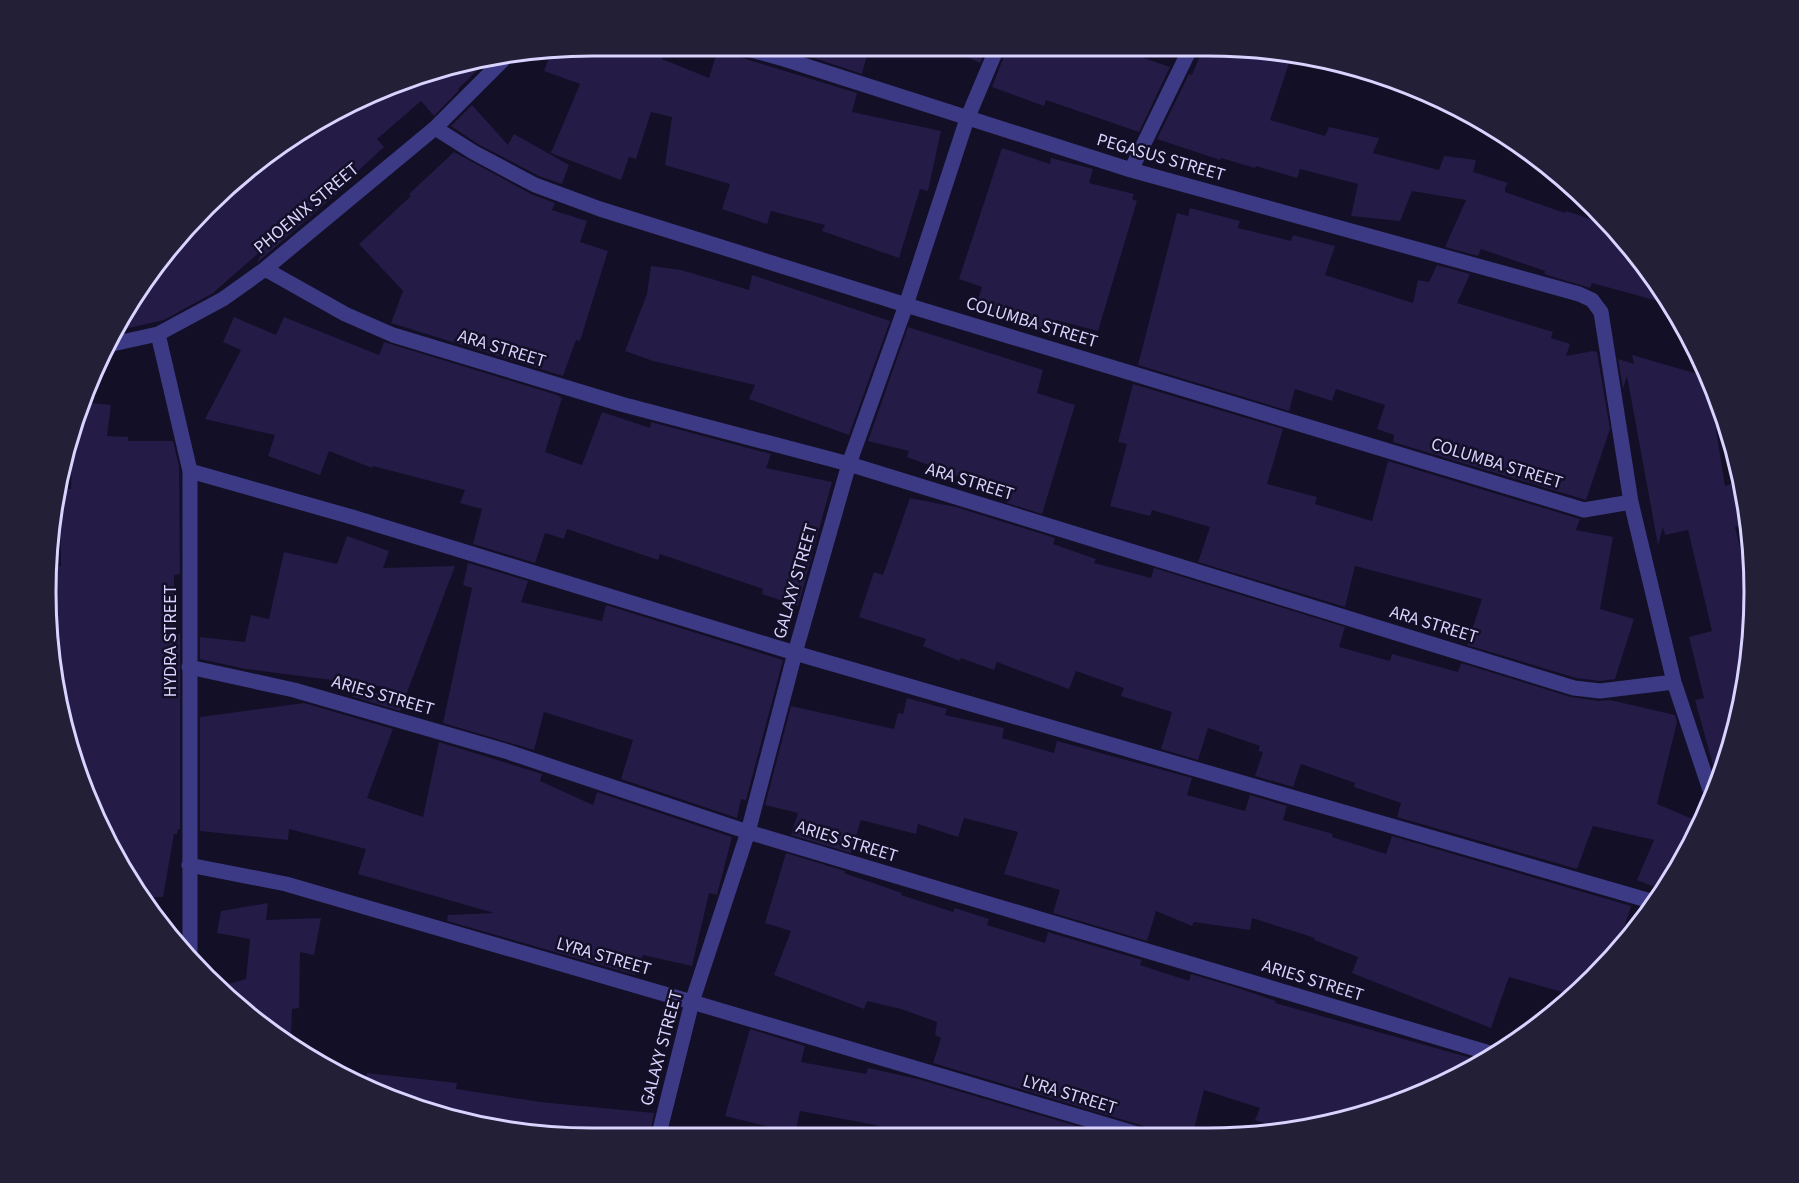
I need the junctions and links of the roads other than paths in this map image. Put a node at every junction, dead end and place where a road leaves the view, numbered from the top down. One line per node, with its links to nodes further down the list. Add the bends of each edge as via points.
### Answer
1 (773, 56): 5 (street, PEGASUS STREET)
2 (994, 56): 5 (street, GALAXY STREET)
3 (1187, 56): 7 (street)
4 (499, 64): 6 (street, PHOENIX STREET)
5 (967, 118): 7 (street, PEGASUS STREET); 9 (street, GALAXY STREET)
6 (435, 128): 8 (street, PHOENIX STREET); 9 (street, COLUMBA STREET, via 535,185)
7 (1131, 170): 14 (street, PEGASUS STREET, via 1592,300 1601,312)
8 (265, 269): 10 (street, PHOENIX STREET, via 223,299); 12 (street, ARA STREET, via 345,314 393,335 621,404)
9 (906, 305): 12 (street, GALAXY STREET); 14 (street, COLUMBA STREET, via 1584,510)
10 (158, 334): 11 (street, PHOENIX STREET); 13 (street, HYDRA STREET)
11 (117, 343)
12 (849, 464): 15 (street, GALAXY STREET); 17 (street, ARA STREET, via 1574,688 1600,691)
13 (190, 471): 15 (street); 16 (street, HYDRA STREET)
14 (1631, 502): 17 (street)
15 (795, 653): 19 (street, GALAXY STREET); 21 (street)
16 (189, 667): 19 (street, ARIES STREET, via 294,690 505,751); 20 (street, HYDRA STREET)
17 (1674, 682): 18 (street)
18 (1708, 783)
19 (748, 832): 23 (street, GALAXY STREET); 24 (street, ARIES STREET)
20 (189, 865): 22 (street, HYDRA STREET); 23 (street, LYRA STREET, via 286,884)
21 (1646, 900)
22 (190, 946)
23 (692, 1002): 25 (street, GALAXY STREET); 26 (street, LYRA STREET)
24 (1483, 1051)
25 (661, 1127)
26 (1113, 1127)

